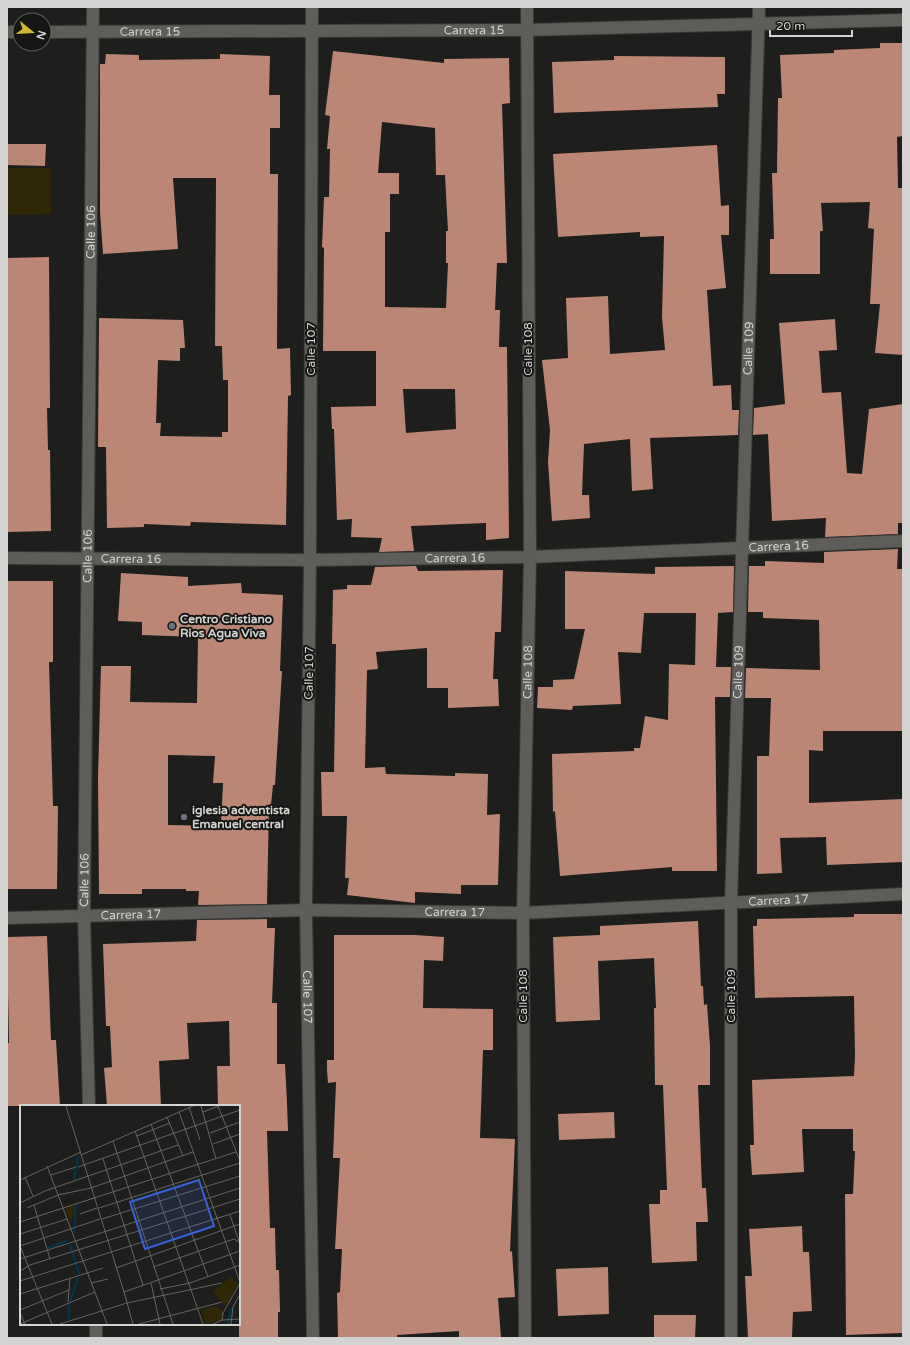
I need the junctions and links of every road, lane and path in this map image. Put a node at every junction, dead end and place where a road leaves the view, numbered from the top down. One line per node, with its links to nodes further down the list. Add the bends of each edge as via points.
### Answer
1 (93, 7): 10 (street, Calle 106)
2 (312, 7): 8 (street, Calle 107)
3 (527, 7): 7 (street, Calle 108)
4 (759, 7): 6 (street, Calle 109)
5 (903, 20): 6 (street, Carrera 15)
6 (758, 24): 7 (street, Carrera 15); 12 (street, Calle 109)
7 (527, 30): 8 (street, Carrera 15); 13 (street, Calle 108)
8 (311, 31): 10 (street, Carrera 15); 16 (street, Calle 107)
9 (52, 32): 10 (street, Carrera 15)
10 (93, 32): 15 (street, Calle 106)
11 (903, 541): 12 (street, Carrera 16)
12 (742, 548): 13 (street, Carrera 16); 18 (street, Calle 109)
13 (530, 556): 16 (street, Carrera 16); 20 (street, Calle 108)
14 (7, 558): 15 (street, Carrera 16)
15 (87, 559): 16 (street, Carrera 16); 21 (street, Calle 106)
16 (310, 560): 19 (street, Calle 107)
17 (903, 894): 18 (street, Carrera 17)
18 (730, 903): 20 (street, Carrera 17); 28 (street, Calle 109)
19 (306, 910): 20 (street, Carrera 17); 21 (street, Carrera 17); 26 (street, Calle 107)
20 (523, 913): 27 (street, Calle 108)
21 (84, 916): 22 (street, Carrera 17); 23 (street, Calle 106)
22 (7, 918)
23 (89, 1105)
24 (96, 1325): 25 (street)
25 (96, 1338)
26 (313, 1338)
27 (525, 1338)
28 (731, 1338)

